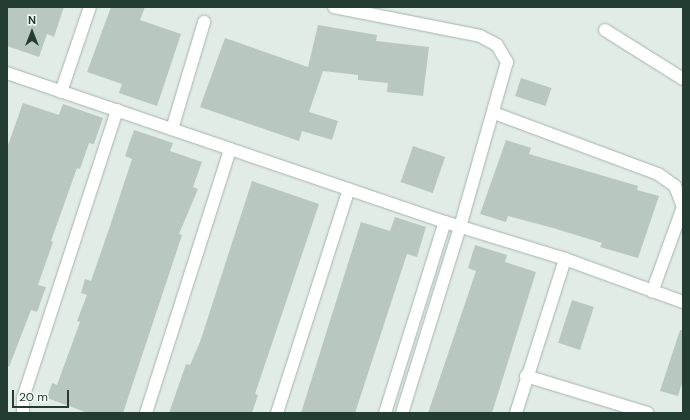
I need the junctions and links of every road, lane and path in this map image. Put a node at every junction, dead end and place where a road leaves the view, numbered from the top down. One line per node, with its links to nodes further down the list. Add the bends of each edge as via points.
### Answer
1 (90, 7): 7 (street)
2 (334, 7): 9 (street, via 480,36 497,45 507,62)
3 (204, 22): 10 (street)
4 (605, 30): 6 (street)
5 (7, 73): 7 (street)
6 (683, 79)
7 (61, 92): 8 (street)
8 (117, 110): 10 (street); 20 (street, via 23,398)
9 (494, 113): 13 (street, via 658,174 676,186); 15 (street)
10 (172, 129): 11 (street)
11 (230, 149): 12 (street); 21 (street)
12 (348, 189): 14 (street); 22 (street)
13 (683, 207): 17 (street)
14 (445, 222): 15 (street); 23 (street)
15 (460, 227): 16 (street); 24 (street)
16 (565, 258): 17 (street); 19 (street)
17 (652, 292): 18 (street)
18 (683, 302)
19 (526, 376): 25 (street); 26 (street)
20 (23, 413)
21 (146, 413)
22 (277, 413)
23 (385, 413)
24 (402, 413)
25 (516, 413)
26 (648, 413)

